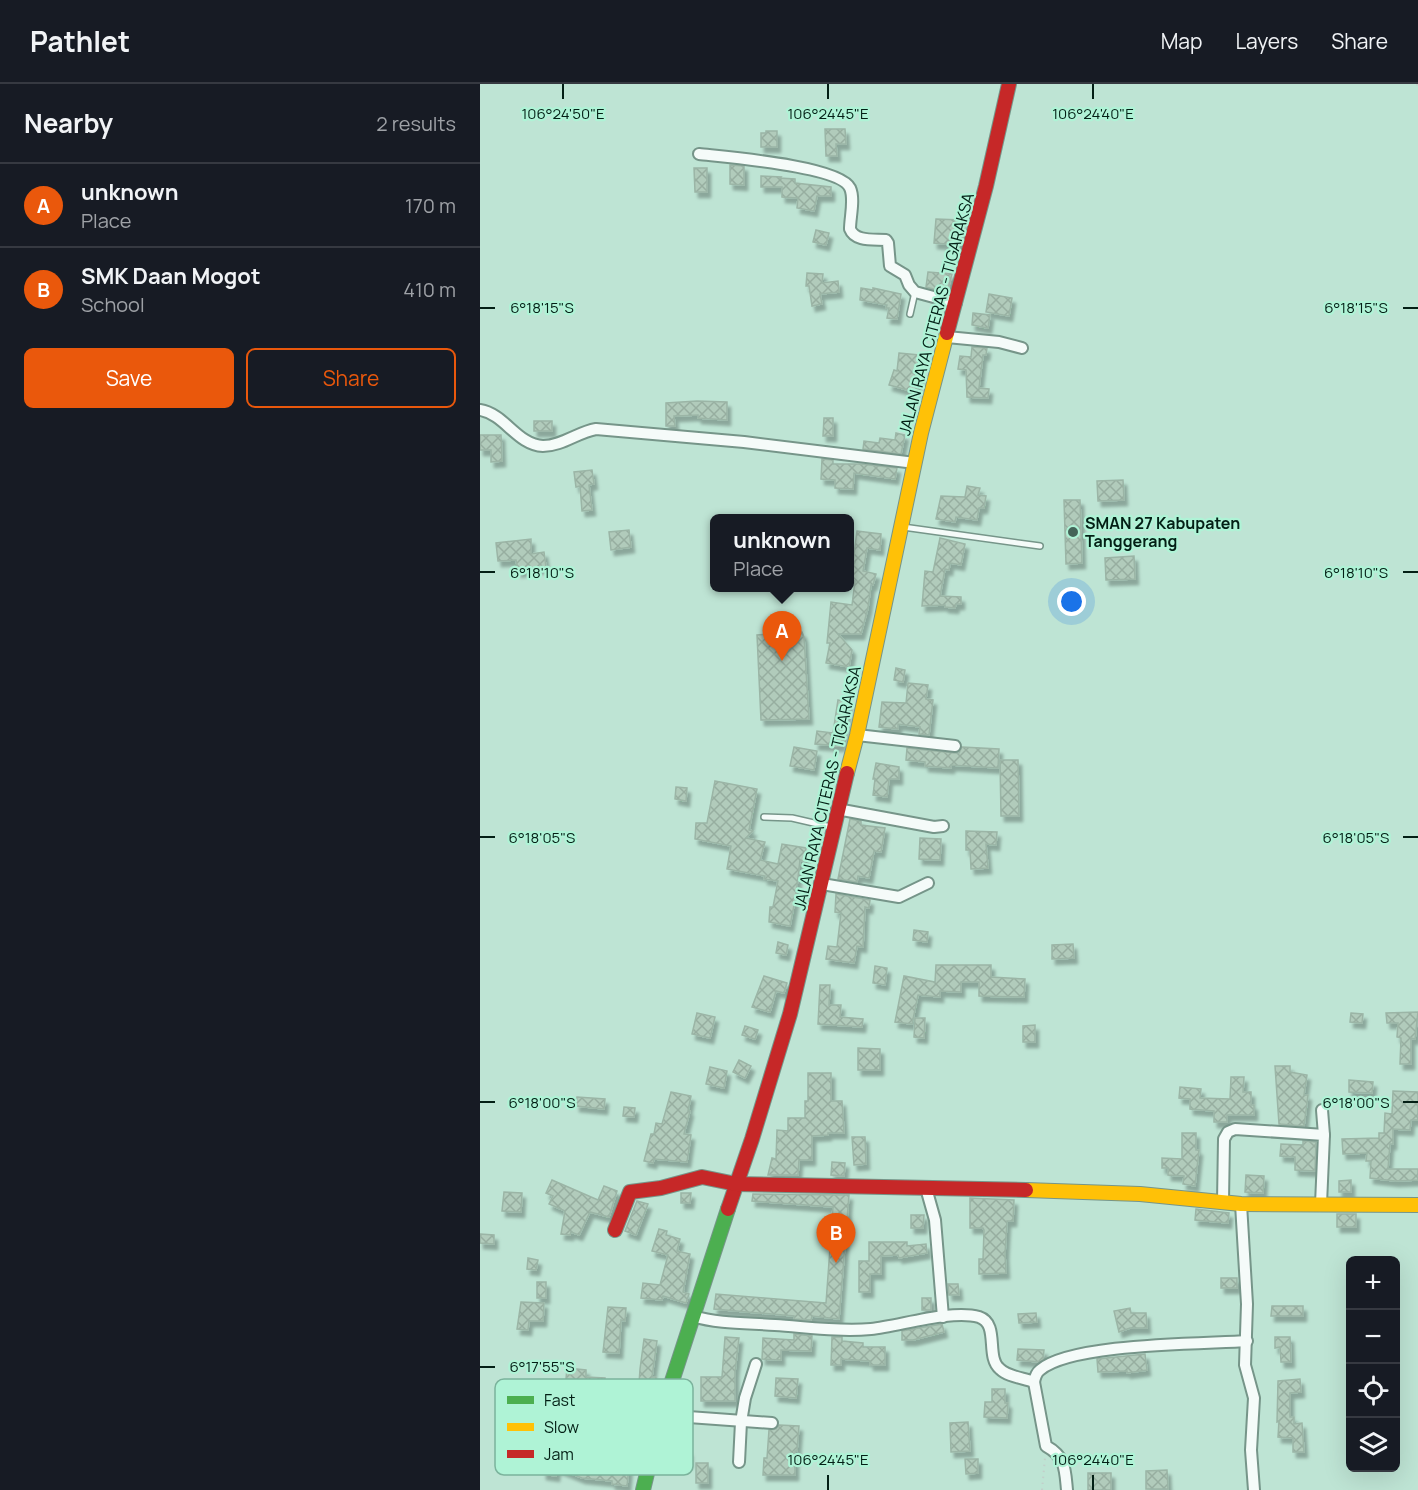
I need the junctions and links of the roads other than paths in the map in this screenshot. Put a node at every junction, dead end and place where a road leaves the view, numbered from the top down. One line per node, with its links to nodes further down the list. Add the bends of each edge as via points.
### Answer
1 (1009, 84): 4 (main road, JALAN RAYA CITERAS - TIGARAKSA)
2 (699, 154): 3 (street, via 779,163 844,181 850,190 850,232 854,237 887,241 890,266 905,275)
3 (915, 292): 4 (street); 5 (lane)
4 (956, 303): 6 (main road, JALAN RAYA CITERAS - TIGARAKSA)
5 (910, 314)
6 (947, 338): 7 (street); 9 (main road, JALAN RAYA CITERAS - TIGARAKSA)
7 (1022, 348)
8 (480, 410): 9 (street, via 492,414 531,444 545,446 596,429)
9 (915, 463): 10 (main road, JALAN RAYA CITERAS - TIGARAKSA)
10 (901, 527): 11 (lane); 12 (main road, JALAN RAYA CITERAS - TIGARAKSA)
11 (1040, 546)
12 (857, 735): 13 (street); 14 (main road, JALAN RAYA CITERAS - TIGARAKSA)
13 (955, 746)
14 (837, 809): 16 (street); 17 (main road, JALAN RAYA CITERAS - TIGARAKSA)
15 (764, 817): 17 (lane, via 792,818)
16 (943, 826)
17 (833, 827): 19 (main road, JALAN RAYA CITERAS - TIGARAKSA)
18 (928, 883): 19 (street, via 899,897)
19 (822, 884): 22 (main road, JALAN RAYA CITERAS - TIGARAKSA, via 789,1014)
20 (1322, 1110): 21 (street)
21 (1324, 1136): 24 (street, via 1235,1129 1228,1132 1222,1149); 26 (street)
22 (735, 1184): 23 (main road); 28 (main road, via 695,1178 661,1188 635,1190 627,1197); 29 (main road, JALAN RAYA CITERAS - TIGARAKSA)
23 (926, 1188): 24 (main road, via 1140,1194); 30 (street, via 935,1220)
24 (1223, 1201): 25 (main road)
25 (1241, 1204): 26 (main road); 31 (street)
26 (1321, 1204): 27 (main road)
27 (1418, 1205)
28 (615, 1230)
29 (693, 1316): 30 (street, via 858,1330); 33 (main road, JALAN RAYA CITERAS - TIGARAKSA)
30 (943, 1317): 34 (street, via 969,1316 986,1321 997,1366 1007,1374)
31 (1246, 1341): 34 (street, via 1093,1352 1042,1368); 42 (street, via 1245,1365 1254,1398)
32 (756, 1364): 36 (street)
33 (673, 1379)
34 (1034, 1382): 41 (street, via 1046,1446 1064,1464)
35 (693, 1418): 36 (street)
36 (741, 1422): 37 (street); 38 (street)
37 (772, 1424)
38 (739, 1462)
39 (647, 1475): 40 (main road, JALAN RAYA CITERAS - TIGARAKSA)
40 (643, 1490)
41 (1067, 1490)
42 (1254, 1490)

